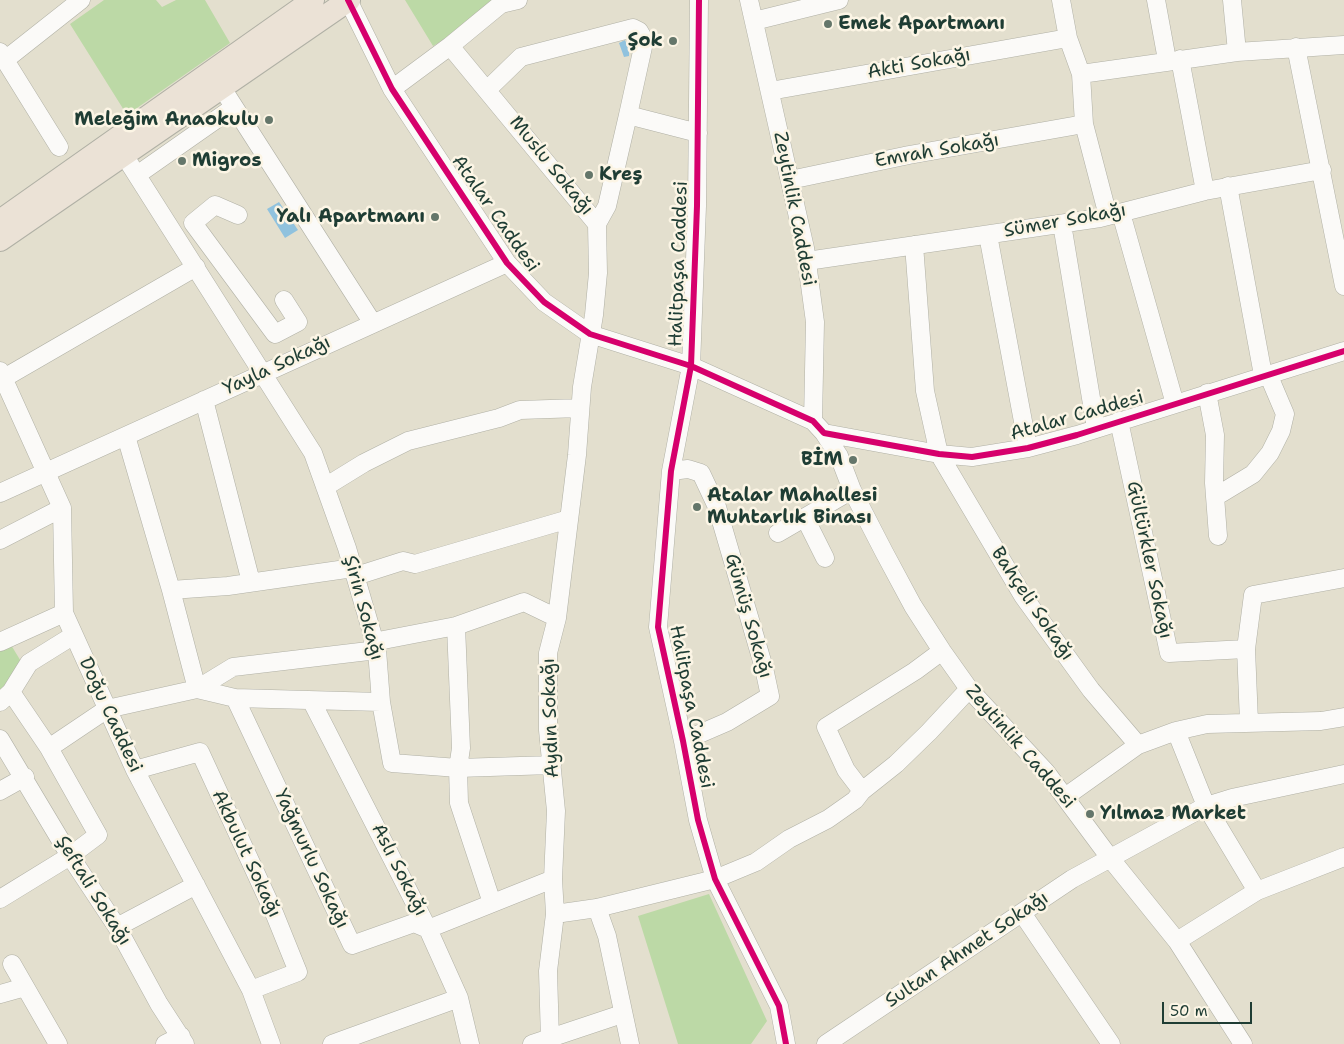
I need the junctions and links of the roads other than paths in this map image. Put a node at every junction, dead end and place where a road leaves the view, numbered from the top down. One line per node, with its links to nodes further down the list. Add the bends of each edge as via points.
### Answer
1 (81, 0): 17 (street)
2 (313, 0): 37 (main road)
3 (348, 0): 20 (main road); 22 (street, Atalar Caddesi)
4 (518, 0): 14 (street, via 501,4)
5 (699, 0): 27 (street, Halitpaşa Caddesi)
6 (749, 0): 11 (street, Zeytinlik Caddesi)
7 (839, 0): 11 (street)
8 (1061, 0): 12 (street)
9 (1156, 0): 18 (street)
10 (1232, 0): 16 (street)
11 (754, 21): 23 (street, Zeytinlik Caddesi)
12 (1068, 38): 19 (street); 23 (street, Akti Sokağı)
13 (1344, 45): 15 (street)
14 (450, 46): 21 (street, Muslu Sokağı); 22 (street)
15 (1296, 47): 16 (street); 30 (street)
16 (1238, 52): 18 (street)
17 (2, 56): 28 (street)
18 (1173, 60): 19 (street); 34 (street)
19 (1081, 74): 26 (street)
20 (222, 88): 24 (street); 29 (main road)
21 (488, 89): 25 (street, Muslu Sokağı, via 521,57 633,28 643,38 643,48); 38 (street, Muslu Sokağı)
22 (392, 90): 44 (street, Atalar Caddesi)
23 (770, 91): 32 (street, Zeytinlik Caddesi)
24 (234, 107): 31 (street); 50 (street)
25 (628, 116): 27 (street); 38 (street, Muslu Sokağı, via 607,206)
26 (1084, 124): 32 (street, Emrah Sokağı); 35 (street)
27 (698, 133): 53 (street, Halitpaşa Caddesi)
28 (59, 147)
29 (124, 155): 31 (street, Şirin Sokağı); 41 (main road)
30 (1322, 170): 33 (street, Sümer Sokağı); 46 (street)
31 (137, 175): 45 (street, Şirin Sokağı)
32 (790, 180): 43 (street, Zeytinlik Caddesi)
33 (1228, 186): 34 (street, Sümer Sokağı); 56 (street)
34 (1206, 191): 35 (street, Sümer Sokağı)
35 (1114, 214): 39 (street, Sümer Sokağı); 59 (street)
36 (238, 215): 48 (street, via 215,205 193,223)
37 (0, 221)
38 (598, 224): 51 (street, Aydın Sokağı, via 598,273)
39 (1062, 224): 40 (street, Sümer Sokağı); 63 (street)
40 (988, 235): 42 (street, Sümer Sokağı); 65 (street)
41 (0, 240)
42 (914, 245): 43 (street, Sümer Sokağı); 66 (street, Bahçeli Sokağı, via 925,391)
43 (807, 261): 62 (street, Zeytinlik Caddesi, via 815,322)
44 (507, 263): 50 (street, Yayla Sokağı); 51 (street, Atalar Caddesi, via 544,302)
45 (196, 267): 49 (street, Şirin Sokağı); 55 (street)
46 (1344, 286)
47 (284, 300): 48 (street, via 298,322 275,334)
48 (250, 304): 49 (street, via 238,306)
49 (229, 318): 54 (street, Şirin Sokağı)
50 (372, 322): 54 (street, Yayla Sokağı)
51 (590, 334): 53 (street, Atalar Caddesi); 60 (street, Aydın Sokağı)
52 (1344, 351): 56 (street, Atalar Caddesi)
53 (691, 366): 62 (street, Atalar Caddesi); 67 (street, Halitpaşa Caddesi)
54 (263, 372): 58 (street, Yayla Sokağı); 69 (street, Şirin Sokağı, via 313,453)
55 (2, 375): 68 (street, Doğu Caddesi)
56 (1265, 375): 57 (street, Atalar Caddesi); 72 (street, via 1286,414 1281,431 1254,474)
57 (1207, 393): 59 (street, Atalar Caddesi); 72 (street, via 1215,436)
58 (204, 400): 64 (street, Yayla Sokağı); 82 (street)
59 (1176, 404): 61 (street, Atalar Caddesi)
60 (580, 408): 69 (street, via 520,410 408,441); 75 (street, Aydın Sokağı)
61 (1119, 421): 63 (street, Atalar Caddesi); 90 (street, Gültürkler Sokağı, via 1169,653)
62 (818, 427): 66 (street, Atalar Caddesi); 70 (street, Zeytinlik Caddesi, via 839,456)
63 (1096, 428): 65 (street, Atalar Caddesi)
64 (126, 436): 68 (street, Yayla Sokağı); 83 (street)
65 (1028, 448): 66 (street, Atalar Caddesi, via 972,457)
66 (939, 454): 105 (street, Bahçeli Sokağı, via 1023,596 1091,690)
67 (671, 471): 104 (street, Halitpaşa Caddesi, via 658,628); 104 (street, Gümüş Sokağı, via 688,469 701,473 717,507 770,696 727,722)
68 (47, 472): 71 (street, Yayla Sokağı); 73 (street, Doğu Caddesi)
69 (325, 487): 80 (street, Şirin Sokağı)
70 (852, 490): 74 (street); 91 (street, Zeytinlik Caddesi, via 912,606)
71 (0, 493)
72 (1215, 497): 77 (street)
73 (62, 508): 78 (street); 84 (street, Doğu Caddesi)
74 (805, 518): 76 (street); 79 (street)
75 (569, 519): 80 (street, via 415,564 402,561); 85 (street, Aydın Sokağı)
76 (778, 533)
77 (1218, 536)
78 (0, 540)
79 (825, 558)
80 (354, 572): 82 (street); 89 (street, Şirin Sokağı)
81 (1344, 578): 90 (street, via 1253,595)
82 (251, 582): 83 (street)
83 (171, 590): 93 (street)
84 (64, 613): 87 (street, Doğu Caddesi); 88 (street)
85 (557, 618): 86 (street, via 524,602); 107 (street, Aydın Sokağı, via 548,653 548,730)
86 (456, 626): 89 (street); 108 (street, via 461,748)
87 (74, 635): 92 (street); 99 (street, Doğu Caddesi)
88 (7, 639): 92 (street)
89 (375, 646): 93 (street, via 233,667); 98 (street, Şirin Sokağı)
90 (1246, 649): 101 (street)
91 (942, 651): 94 (street, Zeytinlik Caddesi); 113 (street, via 826,728 846,770)
92 (29, 663): 95 (street)
93 (197, 689): 96 (street); 99 (street)
94 (968, 689): 113 (street, via 929,732); 114 (street, Zeytinlik Caddesi)
95 (6, 697): 106 (street)
96 (235, 698): 97 (street); 129 (street, Yağmurlu Sokağı, via 352,945 414,922)
97 (312, 702): 98 (street); 129 (street, Aslı Sokağı)
98 (381, 702): 108 (street, Şirin Sokağı, via 392,763)
99 (107, 709): 106 (street); 109 (street, Doğu Caddesi)
100 (1344, 717): 101 (street, via 1321,721)
101 (1249, 722): 102 (street, via 1208,724)
102 (1176, 731): 105 (street); 115 (street)
103 (0, 739): 111 (street, Şeftali Sokağı)
104 (683, 741): 119 (street, Halitpaşa Caddesi, via 698,820)
105 (1138, 745): 114 (street)
106 (49, 748): 116 (street, via 98,835)
107 (552, 765): 108 (street, Şirin Sokağı); 120 (street, Aydın Sokağı, via 556,811)
108 (458, 768): 124 (street, via 459,803)
109 (135, 770): 121 (street, Doğu Caddesi); 133 (street, Akbulut Sokağı, via 200,752 298,972)
110 (1344, 774): 115 (street, Sultan Ahmet Sokağı)
111 (25, 777): 112 (street); 116 (street, Şeftali Sokağı)
112 (0, 791)
113 (862, 791): 119 (street, via 828,819 789,838 756,862)
114 (1065, 796): 118 (street, Zeytinlik Caddesi)
115 (1206, 806): 118 (street, Sultan Ahmet Sokağı); 122 (street)
116 (70, 856): 123 (street); 128 (street, Şeftali Sokağı)
117 (1344, 857): 122 (street)
118 (1110, 858): 126 (street, Sultan Ahmet Sokağı); 130 (street, Zeytinlik Caddesi)
119 (715, 878): 125 (street); 146 (street, Halitpaşa Caddesi, via 779,1006)
120 (553, 879): 124 (street); 127 (street, Aydın Sokağı)
121 (196, 885): 128 (street); 133 (street, Doğu Caddesi)
122 (1257, 891): 130 (street)
123 (0, 899)
124 (492, 903): 129 (street)
125 (597, 908): 127 (street); 136 (street, via 607,936)
126 (1022, 913): 147 (street, Sultan Ahmet Sokağı); 148 (street)
127 (555, 914): 138 (street, Aydın Sokağı, via 548,970)
128 (117, 927): 137 (street, Şeftali Sokağı, via 159,1004)
129 (428, 929): 135 (street, Aslı Sokağı)
130 (1177, 941): 149 (street, Zeytinlik Caddesi)
131 (12, 964): 132 (street)
132 (25, 987): 134 (street); 139 (street)
133 (251, 990): 141 (street, Doğu Caddesi)
134 (0, 994)
135 (459, 998): 142 (street); 143 (street, Aslı Sokağı)
136 (622, 1014): 138 (street); 145 (street)
137 (183, 1040): 140 (street)
138 (551, 1042): 144 (street)
139 (58, 1044)
140 (165, 1044)
141 (271, 1044)
142 (332, 1044)
143 (470, 1044)
144 (532, 1044)
145 (630, 1044)
146 (786, 1044)
147 (826, 1044)
148 (1111, 1044)
149 (1243, 1044)

